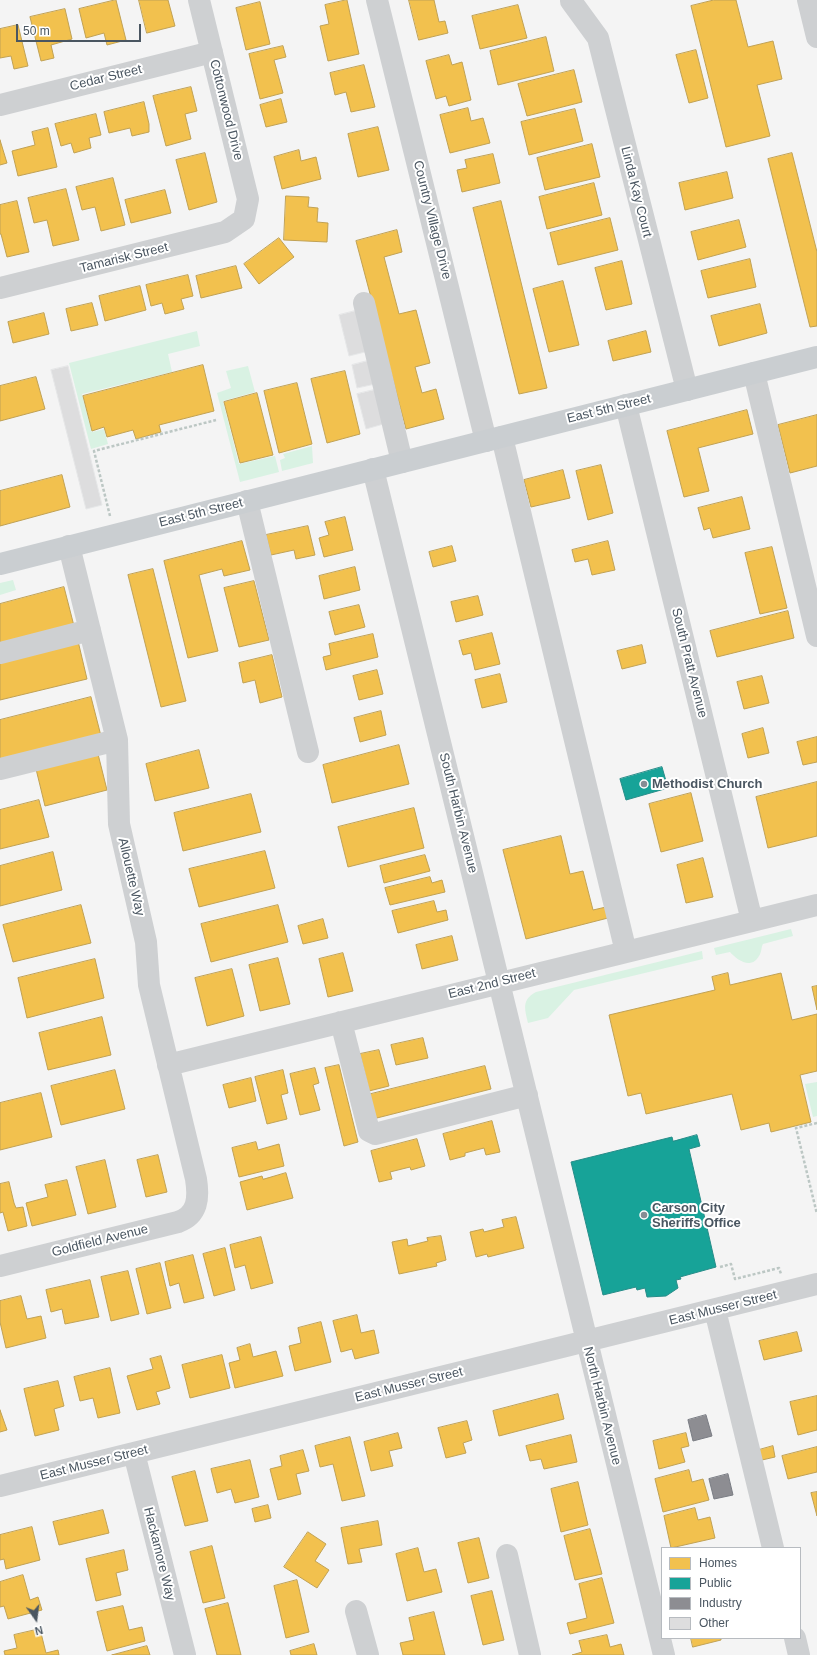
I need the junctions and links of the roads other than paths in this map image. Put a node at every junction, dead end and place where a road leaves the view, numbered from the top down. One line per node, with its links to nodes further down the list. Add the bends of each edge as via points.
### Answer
1 (199, 0): 6 (street, Cottonwood Drive)
2 (377, 0): 15 (street, Country Village Drive)
3 (808, 0): 5 (street)
4 (571, 1): 13 (street, Linda Kay Court, via 598,38)
5 (817, 37)
6 (212, 52): 7 (street, Cedar Street); 8 (street, Cottonwood Drive, via 248,199)
7 (0, 105)
8 (244, 219): 9 (street, Tamarisk Street, via 225,232)
9 (0, 288)
10 (364, 303): 16 (street)
11 (817, 357): 12 (main road, East 5th Street)
12 (754, 373): 13 (main road, East 5th Street); 22 (street)
13 (687, 390): 14 (main road, East 5th Street)
14 (626, 405): 15 (main road, East 5th Street); 28 (street, South Pratt Avenue)
15 (494, 439): 16 (main road, East 5th Street); 29 (street, Country Village Drive)
16 (402, 462): 17 (main road, East 5th Street)
17 (373, 469): 18 (main road, East 5th Street); 30 (street, South Harbin Avenue)
18 (247, 501): 19 (main road, East 5th Street); 25 (street)
19 (69, 546): 20 (main road, East 5th Street); 21 (street, Allouette Way)
20 (0, 564)
21 (90, 630): 23 (street); 24 (street, Allouette Way)
22 (817, 636)
23 (0, 653)
24 (117, 740): 26 (street); 32 (street, Allouette Way, via 118,824 146,942 149,985)
25 (308, 752)
26 (0, 769)
27 (817, 905): 28 (street, East 2nd Street)
28 (752, 921): 29 (street, East 2nd Street)
29 (626, 952): 30 (street, East 2nd Street)
30 (500, 982): 31 (street, East 2nd Street); 33 (street, South Harbin Avenue)
31 (341, 1022): 32 (street, East 2nd Street); 33 (street, via 369,1131 375,1134)
32 (168, 1065): 35 (street, Allouette Way, via 196,1179 198,1195)
33 (527, 1095): 34 (street, South Harbin Avenue)
34 (542, 1156): 39 (street, North Harbin Avenue)
35 (195, 1208): 36 (street, Goldfield Avenue, via 189,1217 178,1222)
36 (0, 1266)
37 (817, 1284): 38 (street, East Musser Street)
38 (715, 1310): 39 (street, East Musser Street); 42 (street)
39 (586, 1342): 40 (street, East Musser Street); 49 (street, North Harbin Avenue)
40 (134, 1453): 41 (street, East Musser Street); 46 (street, Hackamore Way)
41 (0, 1486)
42 (773, 1547)
43 (507, 1555): 48 (street)
44 (356, 1612): 47 (street)
45 (795, 1639): 50 (street)
46 (185, 1655)
47 (368, 1655)
48 (530, 1655)
49 (664, 1655)
50 (799, 1655)

